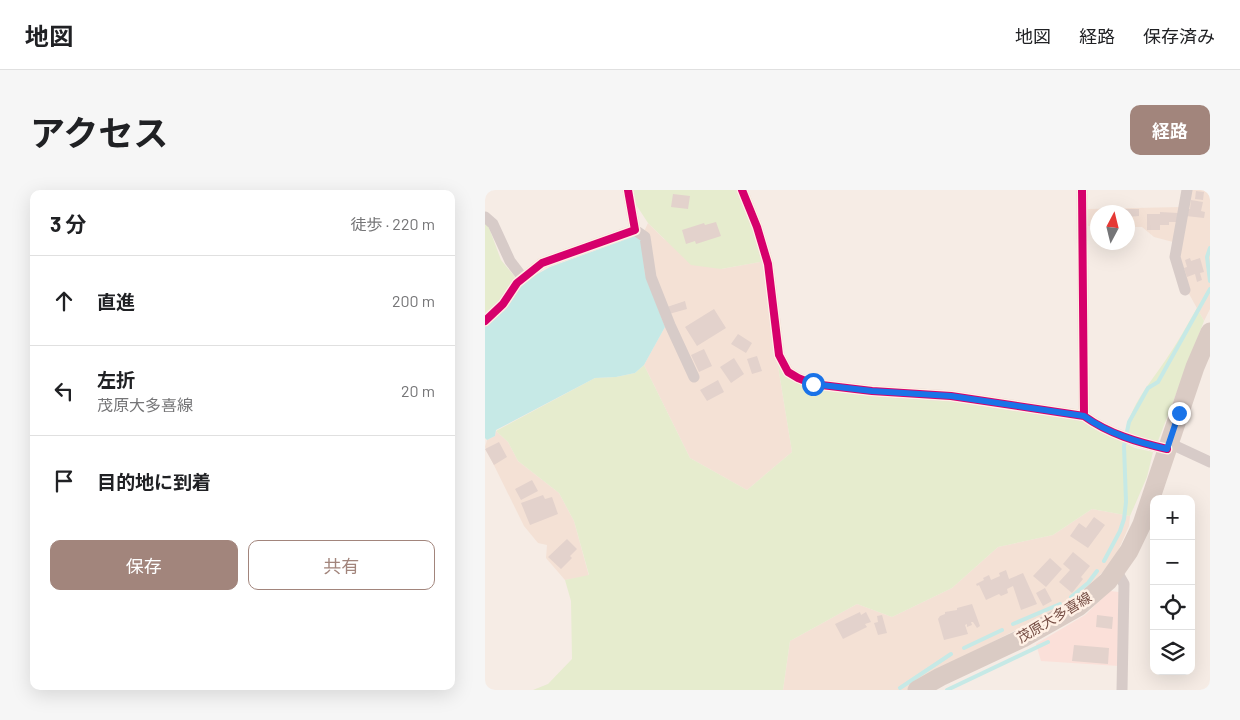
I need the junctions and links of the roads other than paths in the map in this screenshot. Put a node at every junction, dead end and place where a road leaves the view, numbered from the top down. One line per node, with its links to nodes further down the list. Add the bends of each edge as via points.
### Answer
1 (628, 190): 6 (street)
2 (742, 190): 12 (street, via 768,264 779,355 788,372 813,384 951,396)
3 (1082, 190): 12 (street)
4 (1187, 190): 8 (street, via 1175,257)
5 (485, 217): 7 (street, via 493,224 510,261)
6 (635, 230): 7 (street, via 542,263); 11 (street, via 645,237 651,277)
7 (523, 278): 9 (street)
8 (1185, 290)
9 (485, 321)
10 (1210, 332): 13 (main road, 茂原大多喜線)
11 (694, 377)
12 (1084, 416): 13 (street, via 1117,435 1142,443)
13 (1168, 446): 14 (street); 15 (main road, 茂原大多喜線, via 1142,524)
14 (1210, 462)
15 (1116, 570): 16 (main road, 茂原大多喜線, via 1078,607); 17 (street, via 1124,584)
16 (917, 690)
17 (1122, 690)

